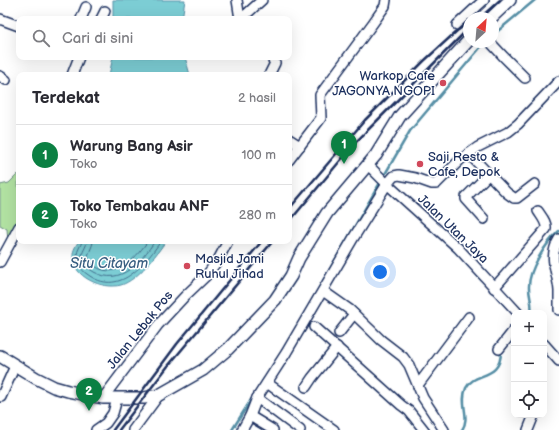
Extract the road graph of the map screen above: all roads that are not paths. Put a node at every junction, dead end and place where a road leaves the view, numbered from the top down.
1 (237, 0) edge
2 (262, 0) edge
3 (386, 0) edge
4 (484, 0) edge
5 (510, 0) edge
6 (86, 7) dead end
7 (497, 12) edge
8 (82, 16) edge
9 (240, 16) edge
10 (244, 16) edge
11 (0, 19) edge
12 (16, 25) edge
13 (457, 25) dead end
14 (463, 47) edge
15 (495, 48) edge
16 (78, 60) edge
17 (273, 60) edge
18 (73, 72) edge
19 (270, 72) edge
20 (525, 78) dead end
21 (559, 81) edge
22 (292, 141) edge
23 (300, 146) junction
24 (469, 154) junction
25 (292, 156) edge
26 (371, 168) junction
27 (489, 174) junction
28 (385, 182) junction
29 (535, 184) dead end
30 (538, 211) dead end
31 (484, 219) dead end
32 (16, 233) edge
33 (559, 240) edge
34 (226, 244) edge
35 (0, 262) edge
36 (494, 288) junction
37 (559, 290) edge
38 (323, 291) junction
39 (515, 310) edge
40 (559, 310) edge
41 (354, 314) junction
42 (469, 316) dead end
43 (314, 327) dead end
44 (339, 333) dead end
45 (511, 334) edge
46 (546, 346) edge
47 (337, 347) junction
48 (499, 349) dead end
49 (0, 356) edge
50 (559, 360) edge
51 (15, 366) junction
52 (267, 382) junction
53 (418, 385) junction
54 (306, 388) dead end
55 (159, 395) junction
56 (1, 397) dead end
57 (103, 398) junction
58 (117, 398) junction
59 (257, 398) junction
60 (250, 416) junction
61 (533, 418) edge
62 (331, 429) edge
63 (96, 430) edge
64 (133, 430) edge
65 (242, 430) edge
66 (273, 430) edge
67 (300, 430) edge
68 (424, 430) edge
69 (444, 430) edge
70 (528, 430) edge

1 - 9 street
2 - 10 street
3 - 23 street
4 - 13 street
5 - 7 main road
6 - 8 street
11 - 12 street
14 - 26 main road
15 - 20 street
16 - 18 street
17 - 19 street
21 - 24 street
22 - 23 street
23 - 25 street
24 - 27 street
24 - 28 street
26 - 28 street, Jalan Utan Jaya
26 - 55 main road
27 - 29 street
27 - 31 street
28 - 36 street, Jalan Utan Jaya
28 - 38 street
30 - 36 street
32 - 35 street
33 - 37 street
34 - 57 street, Jalan Lebak Pos
36 - 39 street, Jalan Utan Jaya
37 - 40 street
38 - 41 street
38 - 52 street
41 - 44 street
41 - 53 street
42 - 53 street
43 - 47 street
45 - 48 street
46 - 50 street
47 - 54 street
47 - 68 street
49 - 51 main road
51 - 56 street
51 - 57 main road
52 - 59 street
52 - 62 street
53 - 69 street
55 - 58 main road
55 - 64 street
57 - 58 main road
58 - 63 street
59 - 60 street
59 - 67 street
60 - 65 street
60 - 66 street
61 - 70 street

